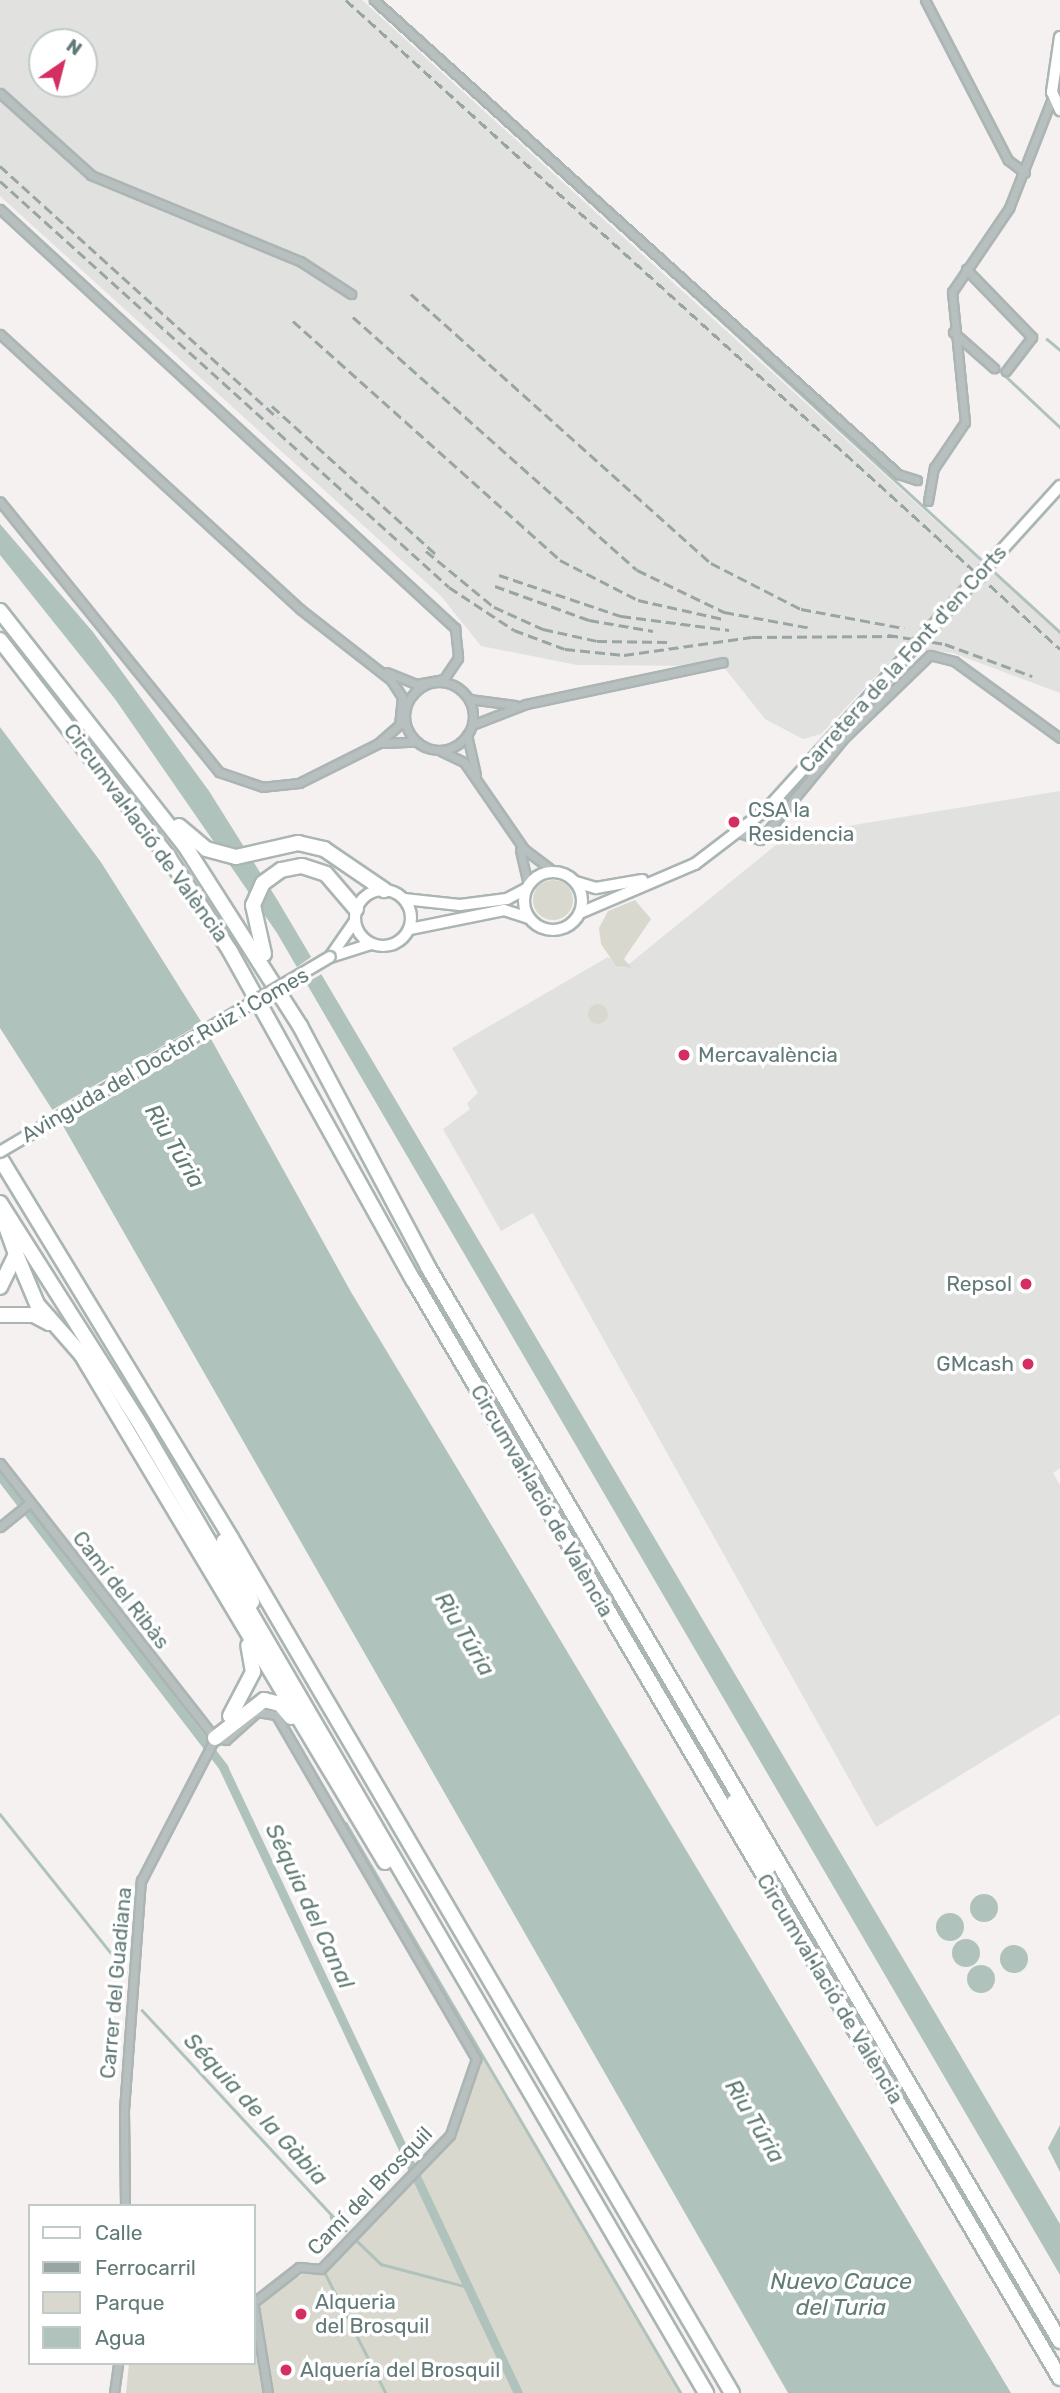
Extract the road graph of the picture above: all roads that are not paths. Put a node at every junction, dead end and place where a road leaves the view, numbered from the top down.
1 (374, 0) edge
2 (925, 0) edge
3 (1060, 37) edge
4 (0, 93) edge
5 (1053, 96) junction
6 (1060, 110) edge
7 (1025, 173) junction
8 (0, 209) edge
9 (966, 269) junction
10 (351, 294) dead end
11 (952, 332) junction
12 (0, 334) edge
13 (994, 368) dead end
14 (1006, 370) dead end
15 (917, 480) dead end
16 (1060, 486) edge
17 (928, 500) dead end
18 (0, 502) edge
19 (0, 611) edge
20 (0, 640) edge
21 (723, 662) dead end
22 (370, 664) junction
23 (434, 682) junction
24 (468, 698) junction
25 (526, 704) junction
26 (405, 712) junction
27 (472, 725) junction
28 (98, 732) junction
29 (467, 735) junction
30 (1060, 738) edge
31 (377, 744) junction
32 (427, 748) junction
33 (438, 750) junction
34 (477, 779) junction
35 (742, 834) junction
36 (516, 840) junction
37 (555, 872) junction
38 (672, 873) junction
39 (575, 881) junction
40 (527, 887) junction
41 (384, 890) junction
42 (404, 899) junction
43 (580, 913) junction
44 (356, 915) junction
45 (528, 918) junction
46 (410, 929) junction
47 (371, 944) junction
48 (330, 957) junction
49 (300, 1026) junction
50 (0, 1152) edge
51 (0, 1158) edge
52 (0, 1203) edge
53 (0, 1210) edge
54 (16, 1254) junction
55 (0, 1287) edge
56 (0, 1315) edge
57 (61, 1329) junction
58 (0, 1462) edge
59 (189, 1471) junction
60 (30, 1503) junction
61 (0, 1527) edge
62 (206, 1564) junction
63 (655, 1655) junction
64 (318, 1729) junction
65 (215, 1738) junction
66 (379, 1853) junction
67 (806, 1945) junction
68 (582, 2182) junction
69 (124, 2204) edge
70 (256, 2300) edge
71 (256, 2319) edge
72 (1060, 2341) edge
73 (118, 2365) edge
74 (1060, 2378) edge
75 (114, 2393) edge
76 (268, 2393) edge
77 (706, 2393) edge
78 (732, 2393) edge

1 - 15 street
2 - 7 street
3 - 5 street
4 - 10 street
5 - 6 street
5 - 7 street
7 - 9 street
8 - 23 street
9 - 11 street
9 - 14 street
11 - 13 street
11 - 17 street
12 - 22 street
16 - 35 street, Carretera de la Font d'en Corts, bridge
18 - 31 street
19 - 28 highway, Circumval·lació de València
20 - 67 highway, Circumval·lació de València
21 - 25 street
22 - 23 street
22 - 26 street
23 - 24 street
23 - 26 street
24 - 25 street
24 - 27 street
25 - 27 street
26 - 31 street
26 - 32 street
27 - 29 street
28 - 41 highway
28 - 49 highway, Circumval·lació de València
29 - 33 street
29 - 34 street
30 - 35 street
31 - 32 street
32 - 33 street
33 - 34 street
34 - 36 street
35 - 38 street, Carretera de la Font d'en Corts
36 - 37 street
36 - 40 street
37 - 39 street
37 - 40 street
38 - 39 street, Carretera de la Font d'en Corts
38 - 43 street, Carretera de la Font d'en Corts
39 - 43 street
40 - 42 street
40 - 45 street
41 - 42 street
41 - 44 street
42 - 46 street
43 - 45 street
44 - 47 street
44 - 48 street, Avinguda del Doctor Ruiz i Comes
44 - 49 highway
45 - 46 street
46 - 47 street
47 - 48 street, Avinguda del Doctor Ruiz i Comes
48 - 50 street, Avinguda del Doctor Ruiz i Comes, bridge
49 - 63 highway, Circumval·lació de València
51 - 59 highway
52 - 64 highway
53 - 54 highway
54 - 55 highway
54 - 57 highway
56 - 57 highway
57 - 62 highway
58 - 60 street, Camí del Ribàs
59 - 64 highway
59 - 78 highway
60 - 61 street
60 - 65 street, Camí del Ribàs
62 - 65 highway
62 - 66 highway
63 - 67 highway
63 - 72 highway, Circumval·lació de València
64 - 68 highway
65 - 66 highway
65 - 69 street, Carrer del Guadiana
65 - 70 street, Camí del Brosquil
66 - 68 highway
67 - 74 highway, Circumval·lació de València
68 - 77 highway
71 - 76 street
73 - 75 street

